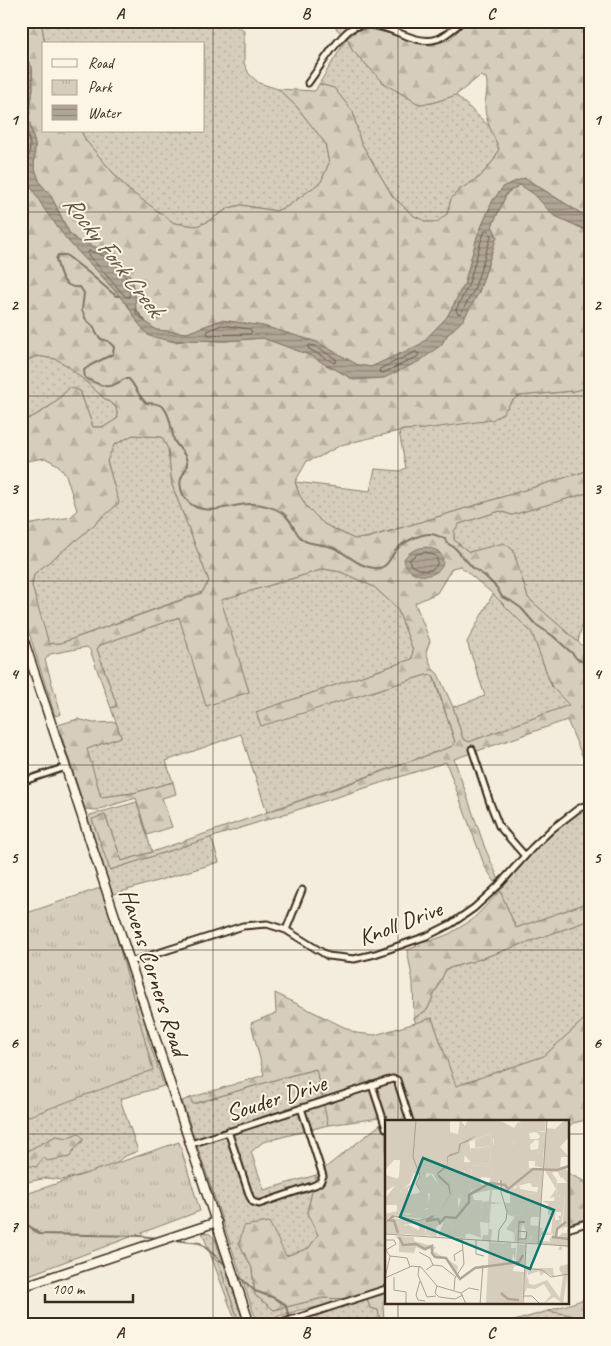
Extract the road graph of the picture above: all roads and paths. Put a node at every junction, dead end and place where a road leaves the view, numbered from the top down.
1 (462, 21) edge
2 (308, 83) dead end
3 (22, 634) edge
4 (472, 749) dead end
5 (66, 768) junction
6 (21, 782) edge
7 (590, 803) edge
8 (525, 856) junction
9 (302, 890) dead end
10 (286, 930) junction
11 (130, 962) junction
12 (372, 1085) junction
13 (301, 1108) junction
14 (410, 1120) edge
15 (385, 1125) edge
16 (228, 1131) junction
17 (191, 1144) junction
18 (217, 1222) junction
19 (590, 1222) edge
20 (568, 1229) edge
21 (21, 1288) edge
22 (385, 1289) edge
23 (250, 1325) edge
24 (275, 1325) edge

1 - 2 street
3 - 5 main road, Havens Corners Road
4 - 8 street
5 - 6 street
5 - 11 main road, Havens Corners Road
7 - 8 street, Knoll Drive
8 - 10 street, Knoll Drive
9 - 10 street
10 - 11 street, Knoll Drive
11 - 17 main road, Havens Corners Road
12 - 13 street, Souder Drive
12 - 14 street, Souder Drive
12 - 15 street
13 - 16 street, Souder Drive
13 - 16 street
16 - 17 street, Souder Drive
17 - 18 main road, Havens Corners Road
18 - 21 main road
18 - 23 main road, Havens Corners Road
19 - 20 street
22 - 24 street

